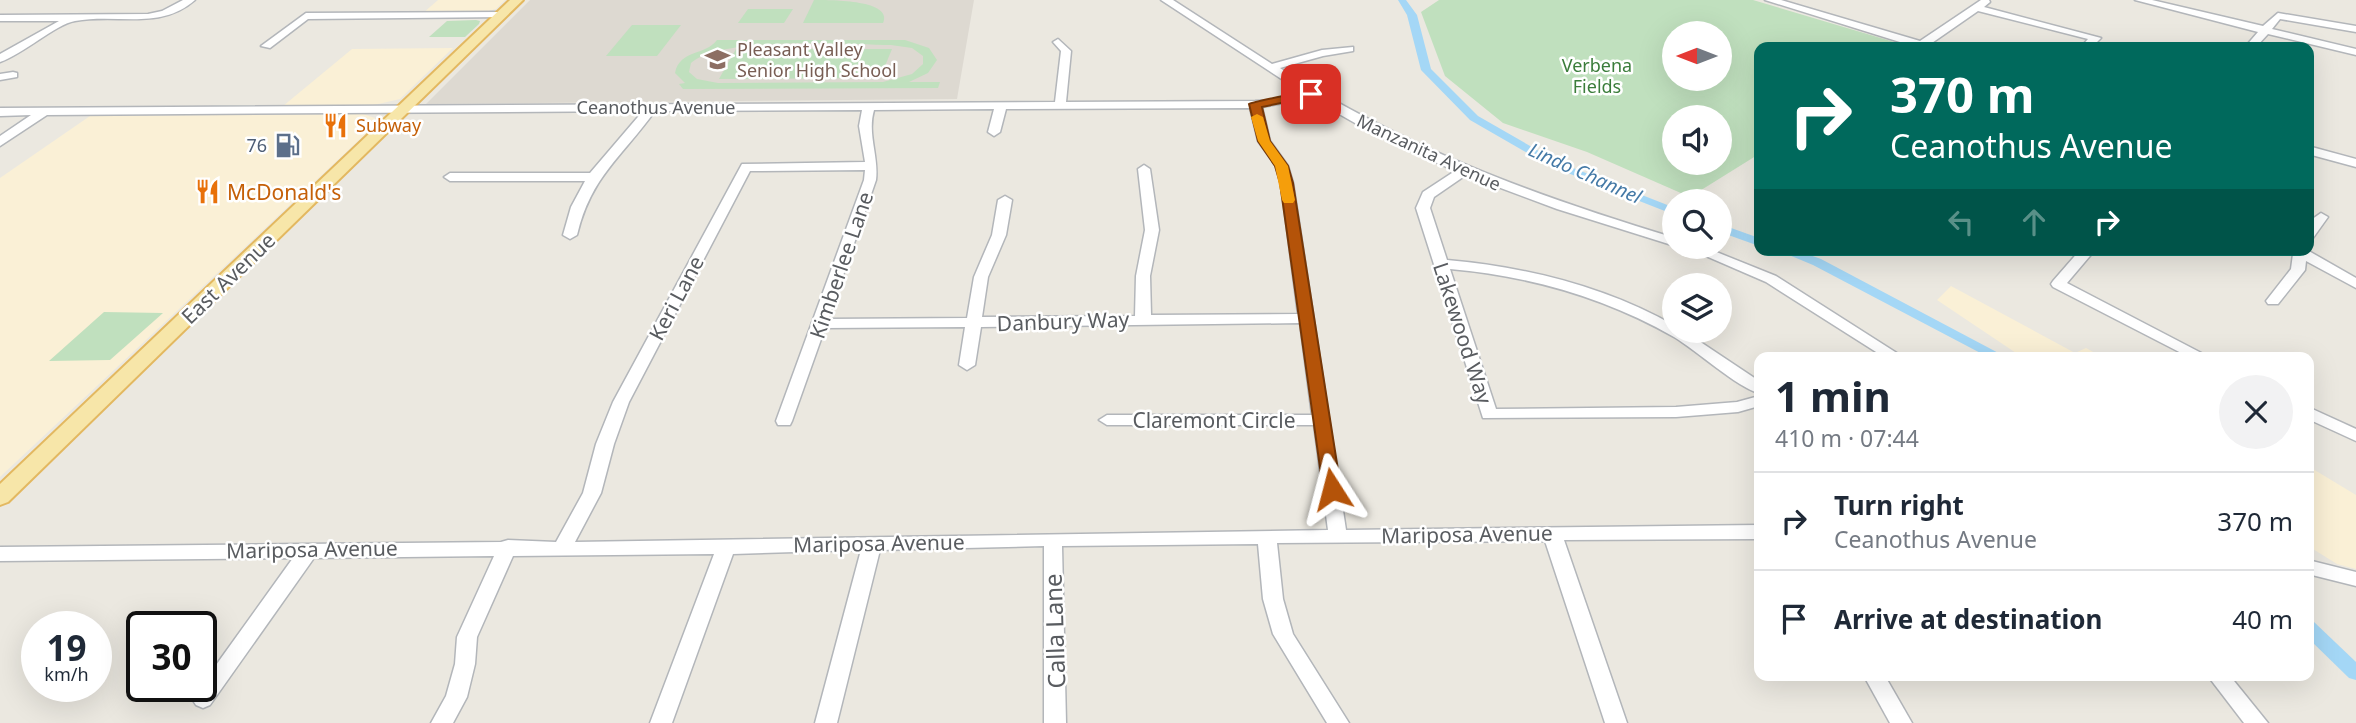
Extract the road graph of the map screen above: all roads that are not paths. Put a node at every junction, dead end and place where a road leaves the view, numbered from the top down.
1 (190, 0) edge
2 (517, 0) edge
3 (1166, 0) edge
4 (1770, 0) edge
5 (1987, 0) edge
6 (2140, 0) edge
7 (1977, 8) junction
8 (501, 15) junction
9 (0, 18) edge
10 (72, 18) junction
11 (2356, 29) edge
12 (2263, 30) junction
13 (1058, 42) dead end
14 (1910, 42) edge
15 (1929, 42) edge
16 (2092, 42) edge
17 (2254, 42) edge
18 (2314, 42) edge
19 (2314, 42) edge
20 (266, 46) dead end
21 (1349, 49) dead end
22 (2356, 52) edge
23 (0, 59) edge
24 (1272, 66) junction
25 (13, 75) dead end
26 (0, 76) edge
27 (1311, 94) junction
28 (1255, 104) junction
29 (1001, 105) junction
30 (869, 106) junction
31 (1060, 106) junction
32 (652, 107) junction
33 (404, 109) junction
34 (0, 112) edge
35 (44, 112) junction
36 (994, 132) dead end
37 (0, 142) edge
38 (2314, 152) edge
39 (2356, 163) edge
40 (873, 166) junction
41 (1144, 169) dead end
42 (1464, 171) junction
43 (450, 177) dead end
44 (595, 177) junction
45 (1005, 200) dead end
46 (2322, 217) dead end
47 (2314, 223) edge
48 (570, 235) dead end
49 (1662, 238) edge
50 (2083, 256) edge
51 (2298, 256) edge
52 (2307, 256) edge
53 (1722, 259) edge
54 (1441, 264) junction
55 (2356, 284) edge
56 (2273, 301) dead end
57 (1305, 318) junction
58 (1143, 319) junction
59 (821, 324) junction
60 (973, 324) junction
61 (1887, 352) edge
62 (2191, 352) edge
63 (967, 365) dead end
64 (1754, 385) edge
65 (1754, 402) edge
66 (2314, 415) edge
67 (1107, 420) dead end
68 (1321, 420) junction
69 (784, 421) dead end
70 (2356, 436) edge
71 (0, 497) edge
72 (1754, 532) edge
73 (1552, 533) junction
74 (1338, 536) junction
75 (1267, 537) junction
76 (1052, 539) junction
77 (872, 544) junction
78 (508, 547) junction
79 (563, 547) junction
80 (726, 547) junction
81 (309, 550) junction
82 (0, 554) edge
83 (2314, 568) edge
84 (2347, 576) edge
85 (217, 679) edge
86 (1877, 681) edge
87 (2222, 681) edge
88 (442, 723) edge
89 (661, 723) edge
90 (826, 723) edge
91 (1055, 723) edge
92 (1338, 723) edge
93 (1616, 723) edge
94 (1901, 723) edge
95 (2257, 723) edge

1 - 10 street
2 - 8 main road, East Avenue
3 - 24 street, Manzanita Avenue
4 - 14 street
5 - 7 street
6 - 12 street
7 - 15 street
7 - 16 street
8 - 20 street
8 - 33 main road, East Avenue
9 - 10 street
10 - 23 street
11 - 12 street
12 - 17 street
12 - 19 street
13 - 31 street
18 - 22 street
21 - 24 street
24 - 27 street, Manzanita Avenue
25 - 26 street
27 - 28 street, Ceanothus Avenue
27 - 42 street, Manzanita Avenue
28 - 31 street, Ceanothus Avenue
28 - 57 street
29 - 30 street, Ceanothus Avenue
29 - 31 street, Ceanothus Avenue
29 - 36 street
30 - 32 street, Ceanothus Avenue
30 - 40 street, Kimberlee Lane
32 - 33 street, Ceanothus Avenue
32 - 44 street
33 - 35 street, Ceanothus Avenue
33 - 71 main road, East Avenue
34 - 35 street, Ceanothus Avenue
35 - 37 street
38 - 39 street
40 - 59 street, Kimberlee Lane
40 - 79 street, Keri Lane
41 - 58 street
42 - 49 street, Manzanita Avenue
42 - 54 street, Lakewood Way
43 - 44 street
44 - 48 street
45 - 60 street
46 - 47 street
50 - 62 street
51 - 56 street
52 - 55 street
53 - 61 street
54 - 64 street
54 - 65 street, Lakewood Way
57 - 58 street, Danbury Way
57 - 68 street
58 - 60 street, Danbury Way
59 - 60 street, Danbury Way
59 - 69 street, Kimberlee Lane
60 - 63 street
66 - 70 street
67 - 68 street, Claremont Circle
68 - 74 street
72 - 73 street, Mariposa Avenue
73 - 74 street, Mariposa Avenue
73 - 93 street
74 - 75 street, Mariposa Avenue
75 - 76 street, Mariposa Avenue
75 - 92 street
76 - 77 street, Mariposa Avenue
76 - 91 street, Calla Lane
77 - 80 street, Mariposa Avenue
77 - 90 street
78 - 79 street, Mariposa Avenue
78 - 81 street, Mariposa Avenue
78 - 88 street
79 - 80 street, Mariposa Avenue
80 - 89 street
81 - 82 street, Mariposa Avenue
81 - 85 street
83 - 84 street
86 - 94 street
87 - 95 street

